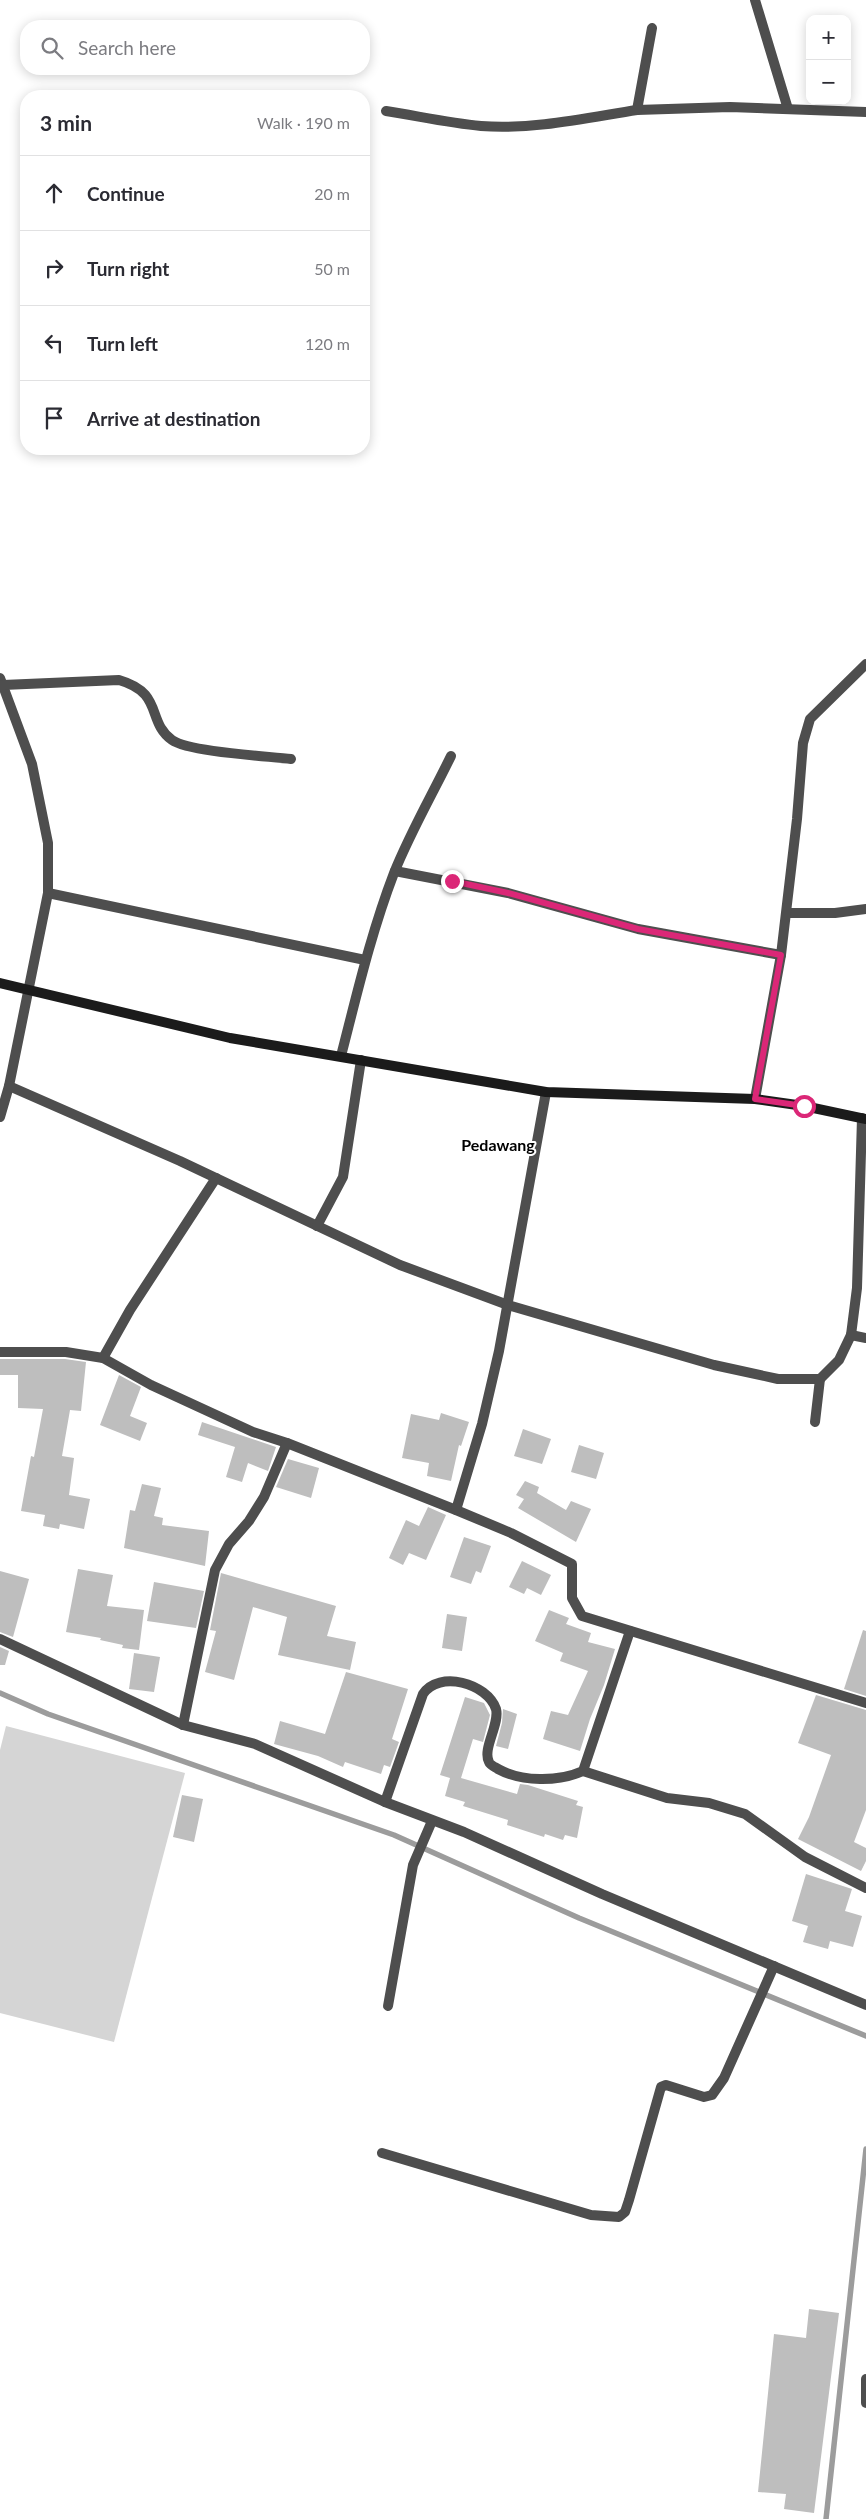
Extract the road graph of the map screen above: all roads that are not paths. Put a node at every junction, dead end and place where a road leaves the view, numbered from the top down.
1 (755, 0) edge
2 (652, 28) dead end
3 (788, 109) junction
4 (637, 110) junction
5 (386, 111) dead end
6 (866, 112) edge
7 (866, 664) edge
8 (2, 682) edge
9 (451, 756) dead end
10 (291, 759) dead end
11 (395, 871) junction
12 (48, 893) junction
13 (866, 909) edge
14 (786, 912) junction
15 (781, 955) junction
16 (365, 960) junction
17 (0, 983) edge
18 (29, 989) junction
19 (341, 1056) junction
20 (361, 1060) junction
21 (9, 1086) junction
22 (546, 1092) junction
23 (755, 1099) junction
24 (0, 1117) edge
25 (864, 1119) edge
26 (216, 1178) junction
27 (317, 1226) junction
28 (508, 1305) junction
29 (851, 1335) junction
30 (866, 1338) edge
31 (0, 1352) edge
32 (103, 1358) junction
33 (820, 1379) junction
34 (815, 1422) dead end
35 (287, 1443) junction
36 (456, 1510) junction
37 (630, 1631) junction
38 (0, 1640) edge
39 (866, 1703) edge
40 (184, 1725) junction
41 (583, 1771) junction
42 (385, 1802) junction
43 (432, 1821) junction
44 (866, 1888) edge
45 (774, 1966) junction
46 (866, 2005) edge
47 (388, 2006) dead end
48 (382, 2154) dead end
49 (866, 2379) edge
50 (866, 2403) edge

1 - 3 street
2 - 4 street
3 - 4 street
3 - 6 street
4 - 5 street
7 - 14 street
8 - 10 street
8 - 12 street
9 - 11 street
11 - 15 street
11 - 16 street
12 - 16 street
12 - 18 street
13 - 14 street
14 - 15 street
15 - 23 street
16 - 19 street
17 - 18 street
18 - 19 street
18 - 21 street
19 - 20 street
20 - 22 street
20 - 27 street
21 - 24 street
21 - 26 street
22 - 23 street
22 - 28 street
23 - 25 street
25 - 29 street
26 - 27 street
26 - 32 street
27 - 28 street
28 - 33 street
28 - 36 street
29 - 30 street
29 - 33 street
31 - 32 street
32 - 35 street
33 - 34 street
35 - 36 street
35 - 40 street
36 - 37 street
37 - 39 street
37 - 41 street
38 - 40 street
40 - 42 street
41 - 42 street
41 - 44 street
42 - 43 street
43 - 45 street
43 - 47 street
45 - 46 street
45 - 48 street
49 - 50 street

